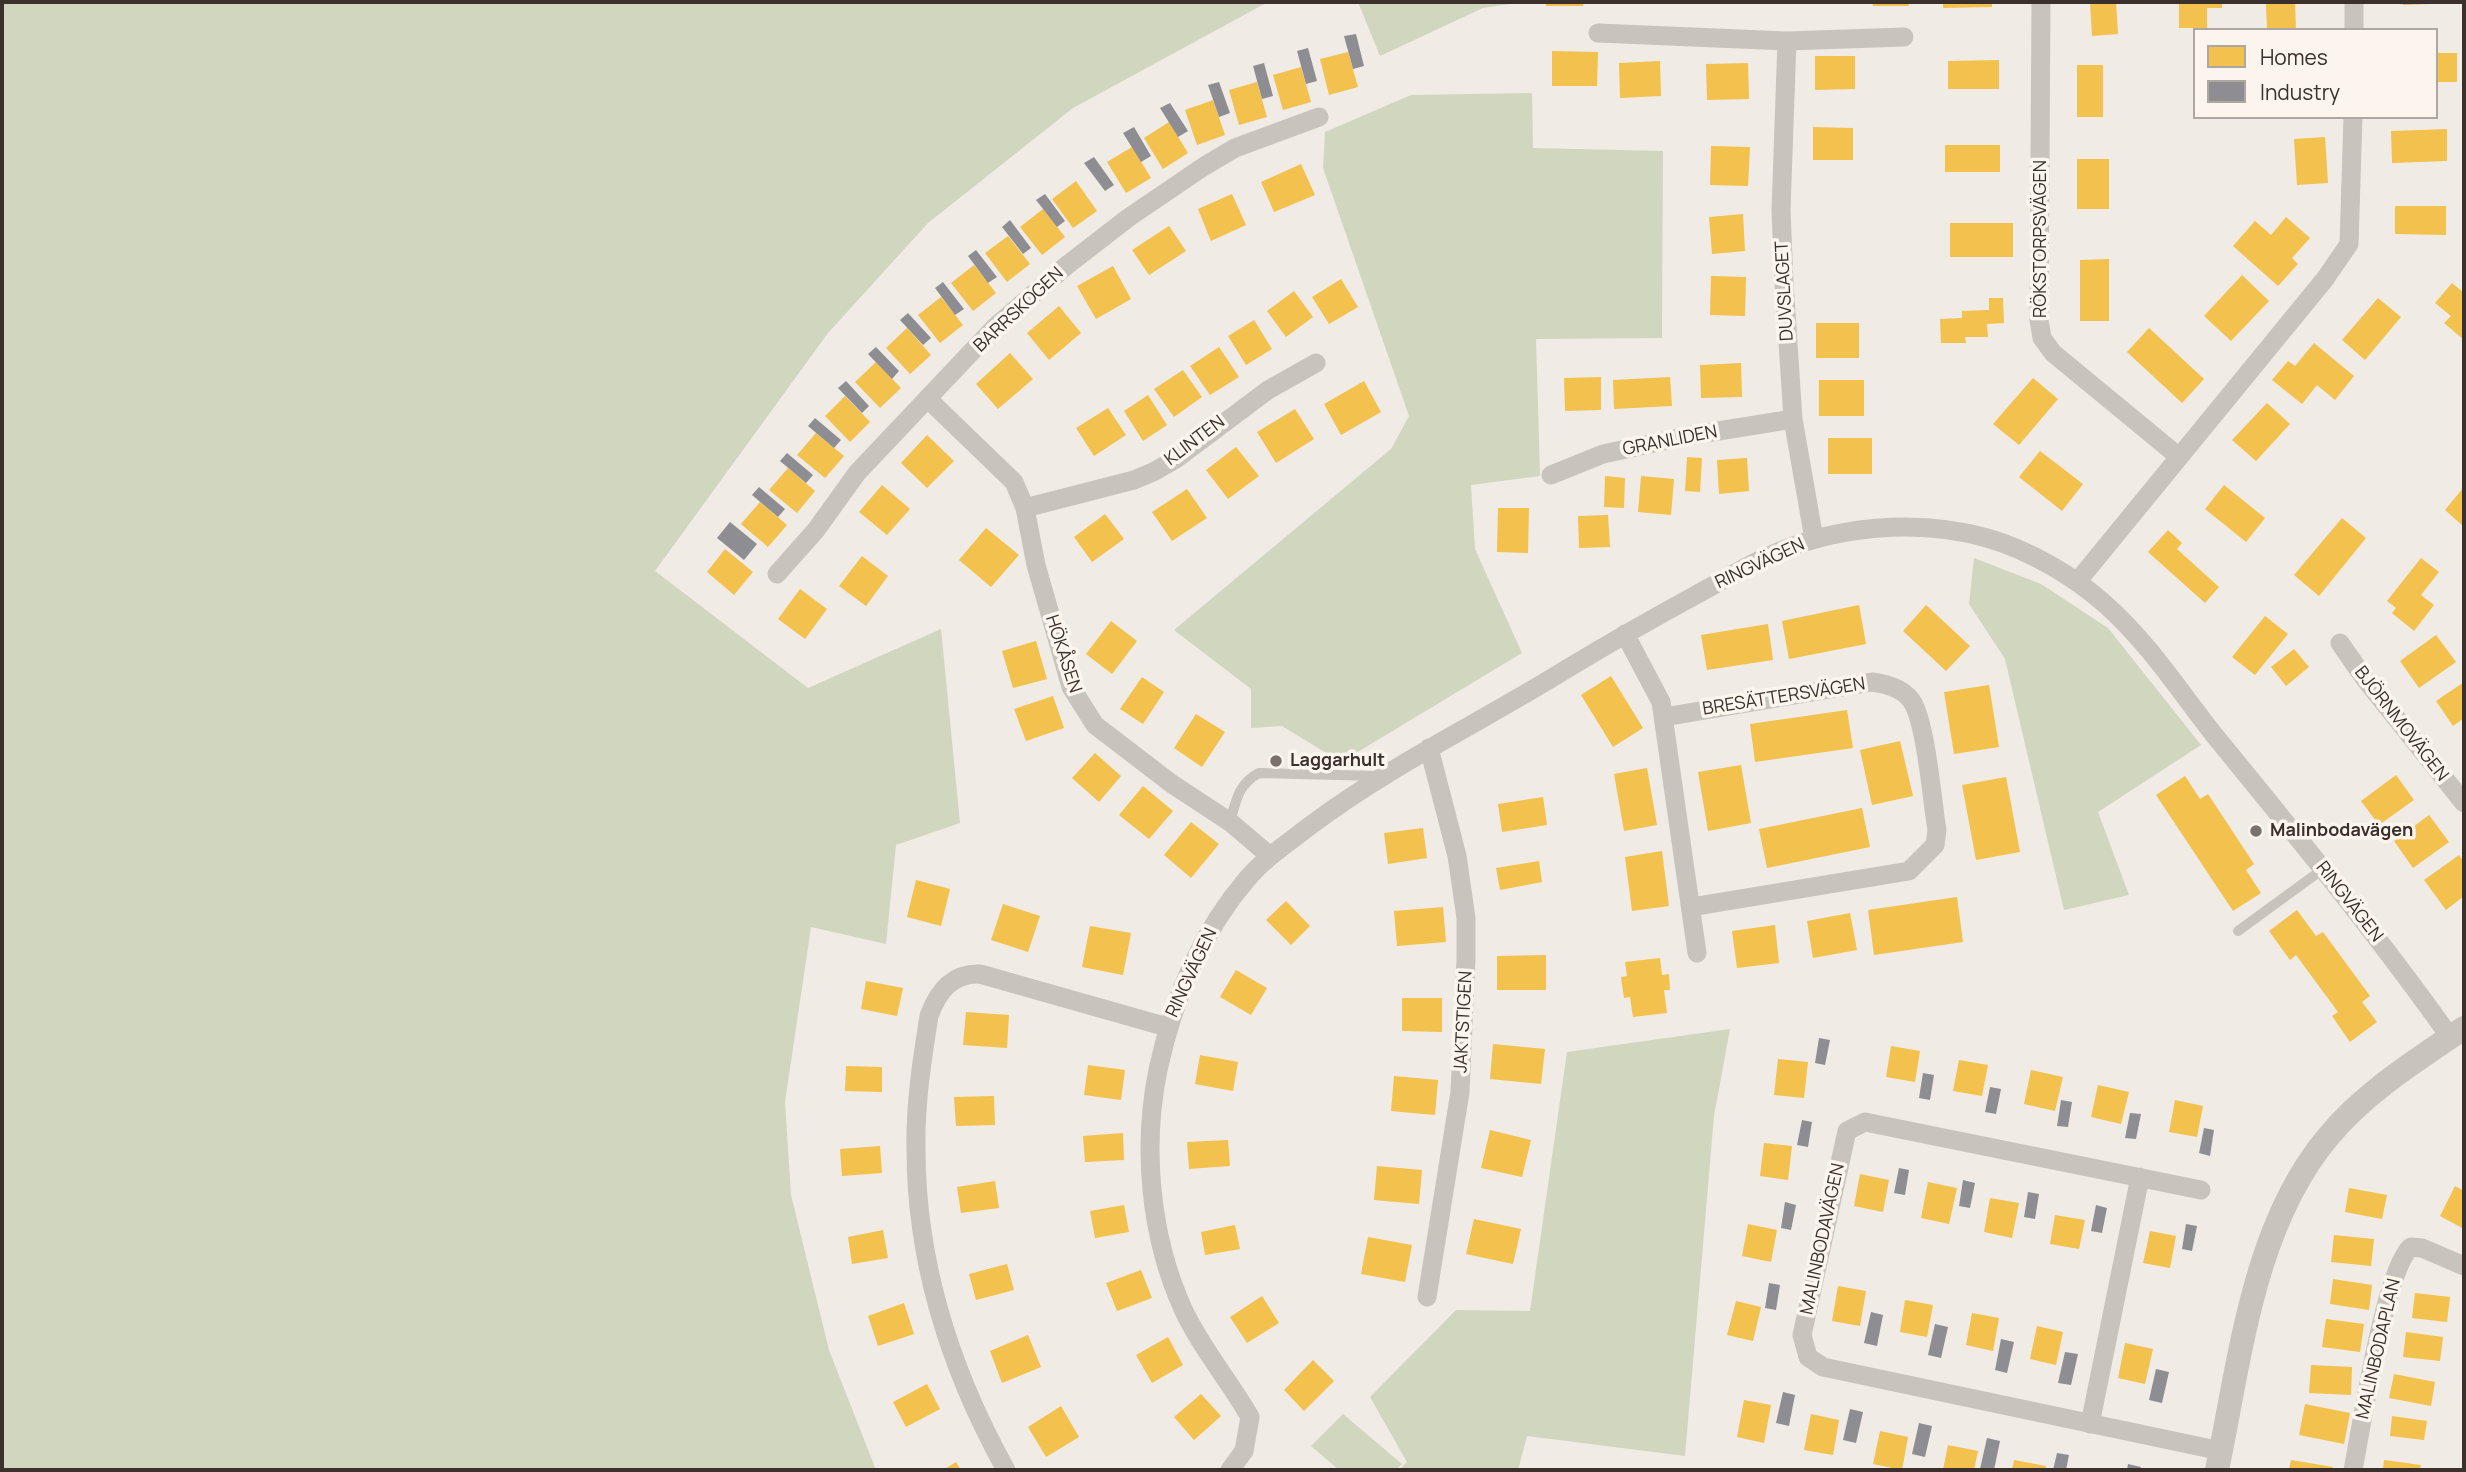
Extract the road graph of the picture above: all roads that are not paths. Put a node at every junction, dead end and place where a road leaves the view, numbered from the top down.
1 (2041, 2) edge
2 (2354, 2) edge
3 (2354, 28) edge
4 (1598, 33) dead end
5 (1904, 37) dead end
6 (1787, 41) junction
7 (1319, 117) dead end
8 (2353, 119) edge
9 (1316, 363) dead end
10 (929, 400) junction
11 (1793, 419) junction
12 (2178, 456) junction
13 (1551, 475) dead end
14 (1025, 508) junction
15 (1814, 539) junction
16 (777, 574) dead end
17 (2077, 582) junction
18 (1625, 634) junction
19 (2340, 643) dead end
20 (1664, 717) junction
21 (1429, 748) junction
22 (1382, 776) junction
23 (2464, 803) edge
24 (1230, 822) junction
25 (1270, 856) junction
26 (2323, 868) junction
27 (1691, 907) junction
28 (2238, 931) dead end
29 (1697, 953) dead end
30 (1167, 1027) junction
31 (2457, 1032) edge
32 (2140, 1177) junction
33 (2201, 1190) dead end
34 (2464, 1266) edge
35 (1427, 1297) dead end
36 (2090, 1424) junction
37 (2219, 1461) edge
38 (1006, 1470) edge
39 (1230, 1470) edge
40 (2353, 1470) edge

1 - 12 street, RÖKSTORPSVÄGEN
2 - 3 street
4 - 6 street
5 - 6 street
6 - 11 street, DUVSLAGET
7 - 10 street, BARRSKOGEN
8 - 12 street
9 - 14 street, KLINTEN
10 - 14 street, HÖKÅSEN
10 - 16 street, BARRSKOGEN
11 - 13 street, GRANLIDEN
11 - 15 street, DUVSLAGET
12 - 17 street
14 - 24 street, HÖKÅSEN
15 - 17 street, RINGVÄGEN
15 - 18 street, RINGVÄGEN
17 - 26 street, RINGVÄGEN
18 - 20 street
18 - 21 street, RINGVÄGEN
19 - 23 street, BJÖRNMOVÄGEN
20 - 27 street
20 - 27 street, BRESÄTTERSVÄGEN
21 - 22 street, RINGVÄGEN
21 - 35 street, JAKTSTIGEN
22 - 24 lane
22 - 25 street, RINGVÄGEN
24 - 25 street, HÖKÅSEN
25 - 30 street, RINGVÄGEN
26 - 28 lane
26 - 31 street, RINGVÄGEN
27 - 29 street
30 - 38 street, RINGVÄGEN
30 - 39 street, RINGVÄGEN
31 - 37 street, MALINBODAVÄGEN
32 - 33 street, MALINBODAVÄGEN
32 - 36 street
32 - 36 street, MALINBODAVÄGEN
34 - 40 street, MALINBODAPLAN
36 - 37 street, MALINBODAVÄGEN

